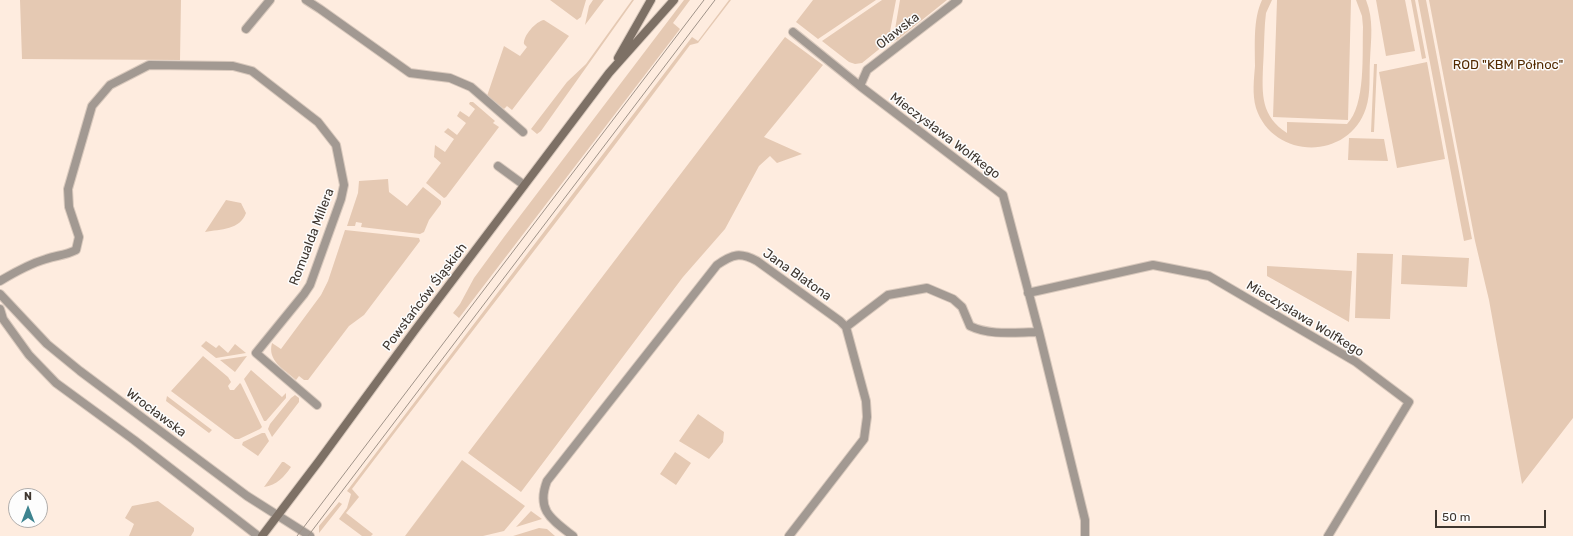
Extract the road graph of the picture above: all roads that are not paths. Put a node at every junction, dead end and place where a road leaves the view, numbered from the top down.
1 (270, 0) edge
2 (306, 0) edge
3 (651, 0) edge
4 (674, 0) edge
5 (958, 0) edge
6 (246, 29) dead end
7 (793, 32) dead end
8 (609, 73) junction
9 (860, 86) junction
10 (523, 132) dead end
11 (498, 166) dead end
12 (524, 185) junction
13 (0, 281) edge
14 (1028, 293) junction
15 (0, 294) edge
16 (0, 309) edge
17 (846, 327) junction
18 (1039, 332) junction
19 (317, 405) dead end
20 (277, 515) junction
21 (258, 536) edge
22 (262, 536) edge
23 (310, 536) edge
24 (573, 536) edge
25 (789, 536) edge
26 (1085, 536) edge
27 (1328, 536) edge

1 - 6 street
2 - 10 street
3 - 8 main road, Powstańców Śląskich
4 - 8 main road, Powstańców Śląskich
5 - 9 street, Oławska
7 - 9 street, Mieczysława Wolfkego
8 - 12 main road, Powstańców Śląskich
9 - 14 street, Mieczysława Wolfkego
11 - 12 street
12 - 20 main road, Powstańców Śląskich
13 - 19 street, Romualda Millera
14 - 18 street, Mieczysława Wolfkego
14 - 27 street, Mieczysława Wolfkego
15 - 20 street, Wrocławska
16 - 21 street
17 - 18 street
17 - 24 street, Jana Blatona
17 - 25 street
18 - 26 street, Mieczysława Wolfkego
20 - 22 main road, Powstańców Śląskich
20 - 23 street, Wrocławska

